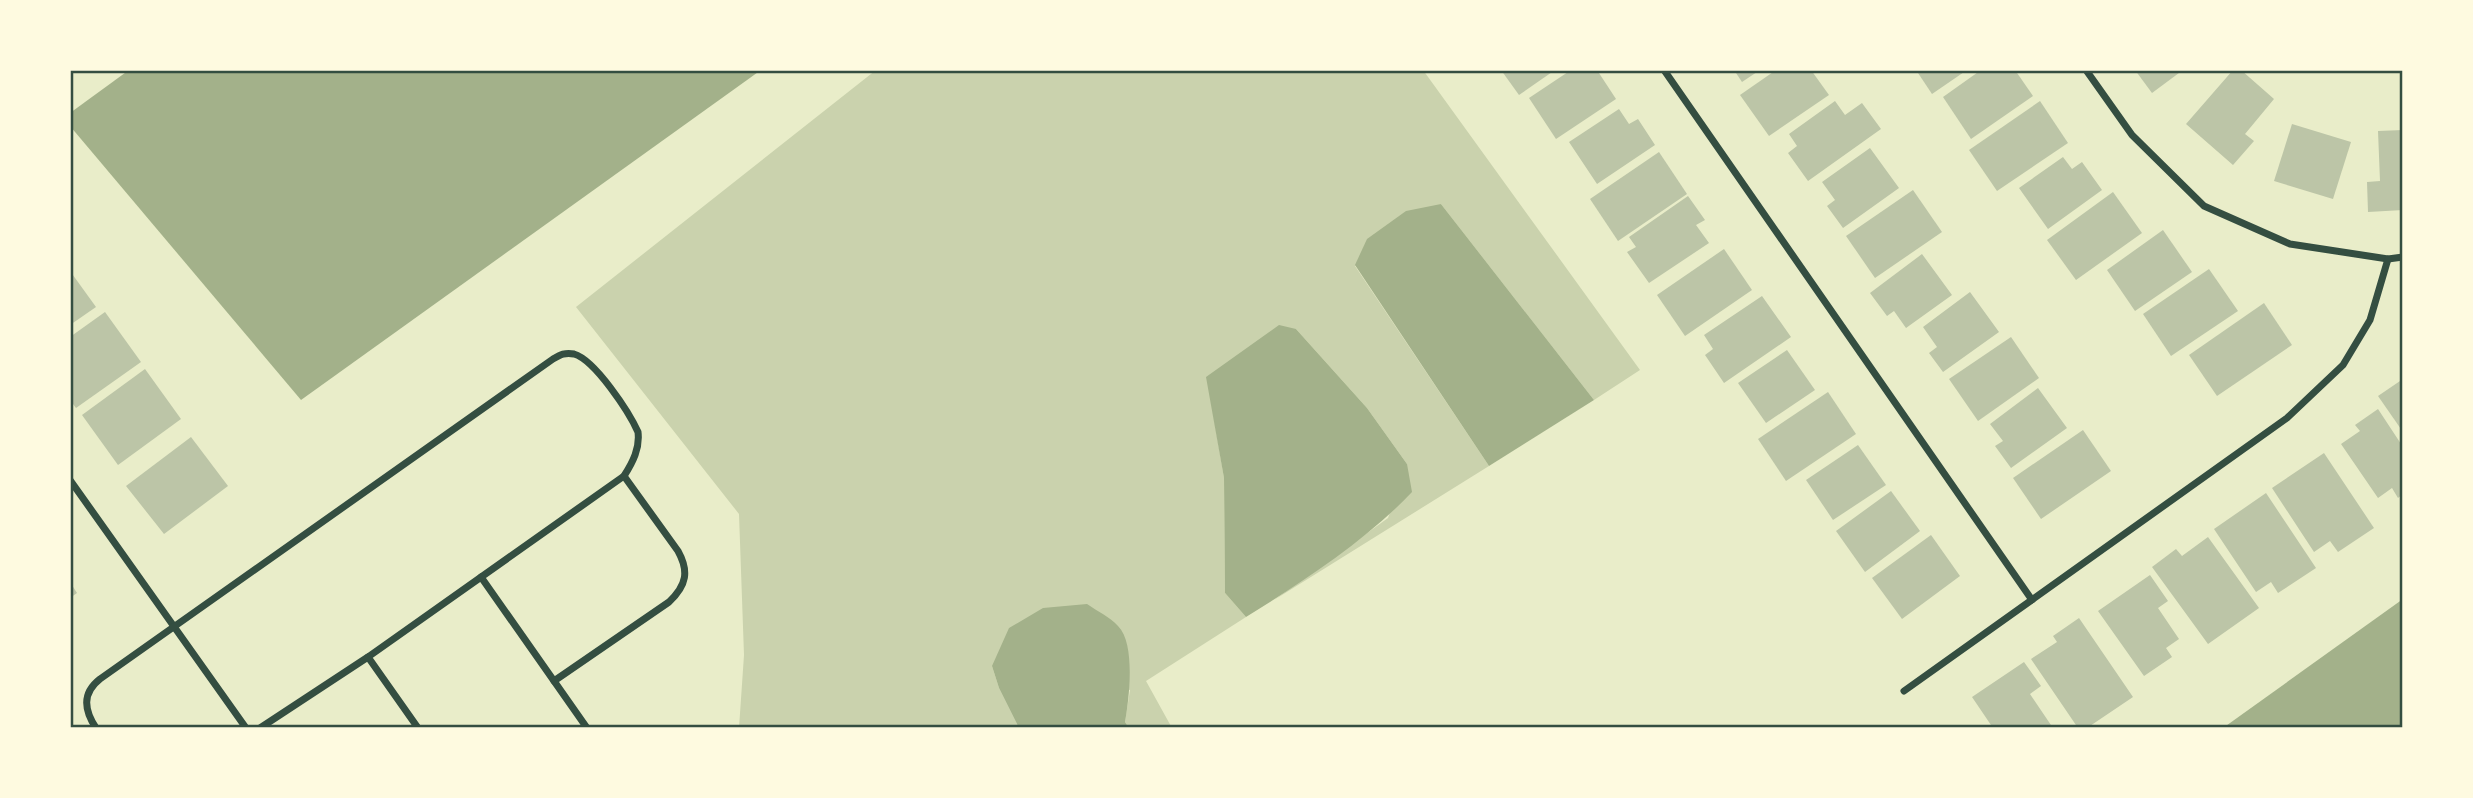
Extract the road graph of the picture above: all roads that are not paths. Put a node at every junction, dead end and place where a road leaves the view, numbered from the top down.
1 (1664, 70) edge
2 (2086, 70) edge
3 (2403, 257) edge
4 (2388, 259) junction
5 (624, 476) junction
6 (70, 480) edge
7 (481, 577) junction
8 (2032, 600) junction
9 (173, 625) junction
10 (368, 657) junction
11 (554, 681) junction
12 (1904, 691) dead end
13 (96, 728) edge
14 (246, 728) edge
15 (260, 728) edge
16 (418, 728) edge
17 (587, 728) edge

1 - 8 street
2 - 4 street
3 - 4 street
4 - 8 street
5 - 7 street
5 - 9 street
5 - 11 street
6 - 9 street
7 - 10 street
7 - 11 street
8 - 12 street
9 - 13 street
9 - 14 street
10 - 15 street
10 - 16 street
11 - 17 street

